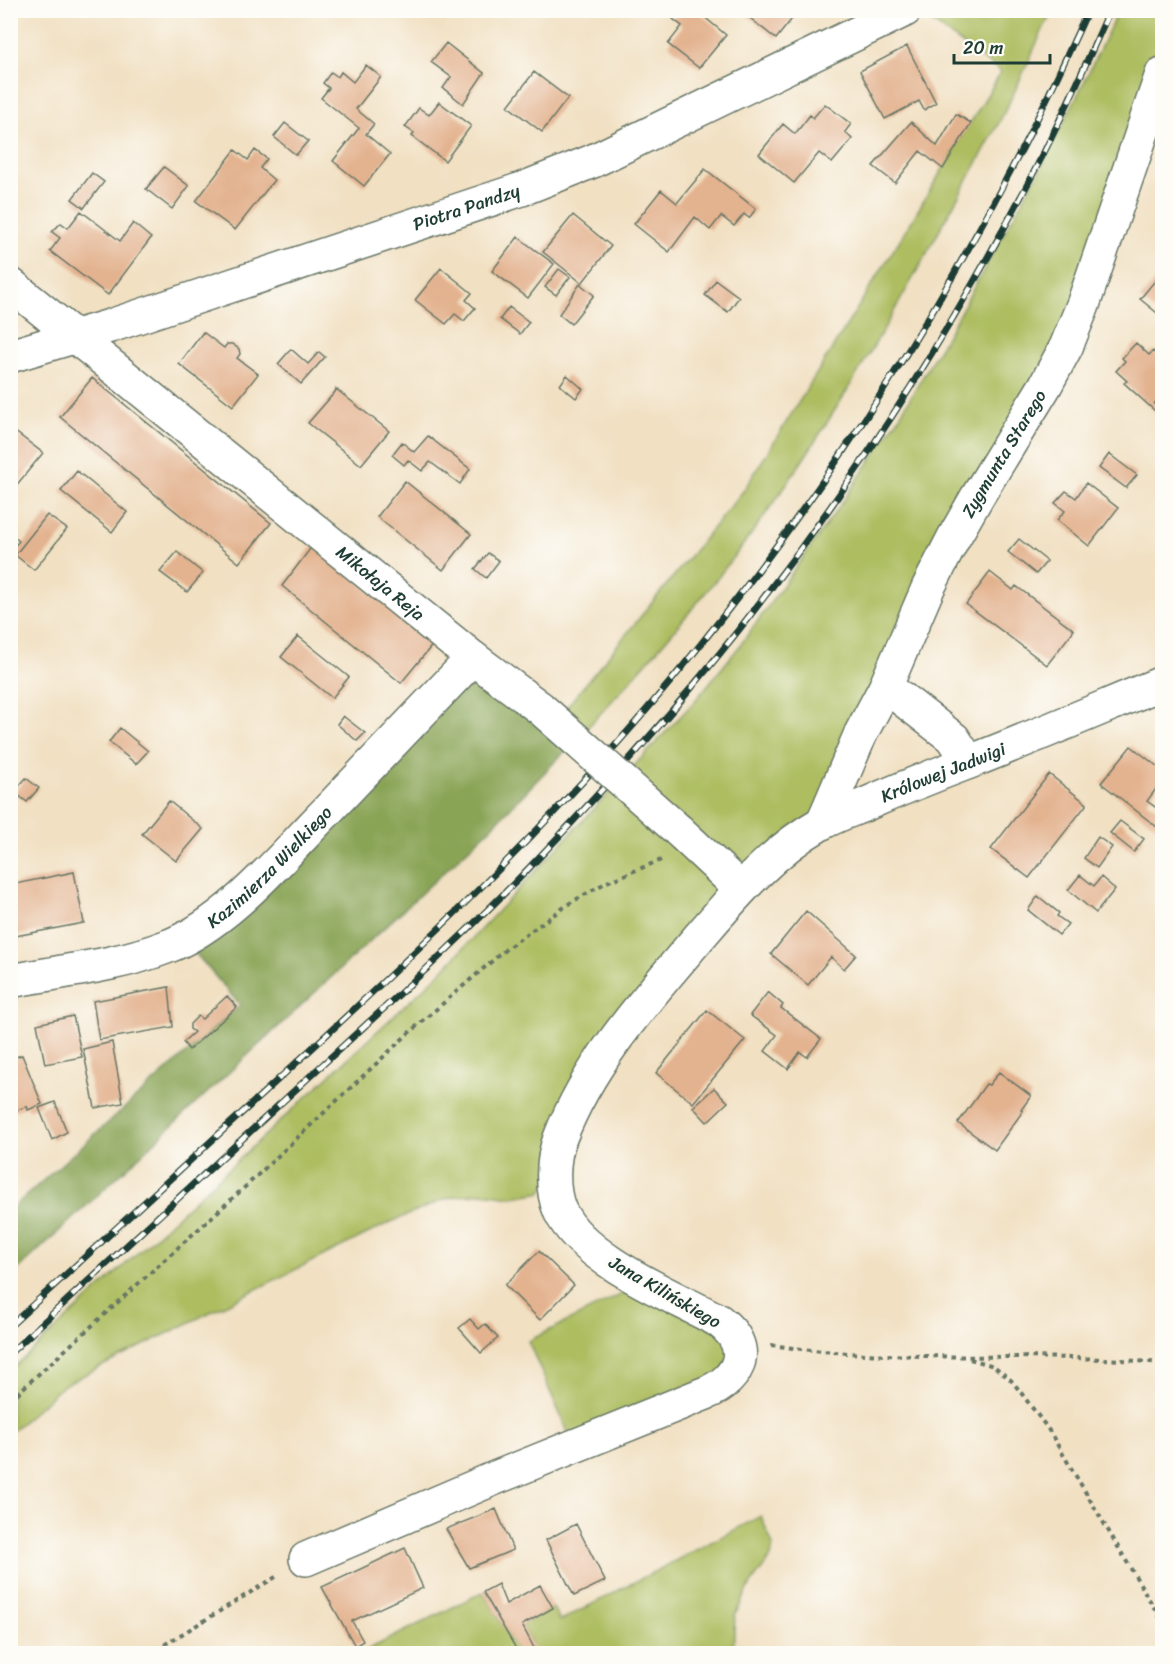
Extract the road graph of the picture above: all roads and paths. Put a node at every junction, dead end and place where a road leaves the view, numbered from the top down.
1 (904, 10) edge
2 (1162, 74) edge
3 (10, 284) edge
4 (76, 337) junction
5 (10, 356) edge
6 (473, 658) junction
7 (1162, 683) edge
8 (885, 688) junction
9 (969, 762) junction
10 (822, 822) junction
11 (684, 835) junction
12 (741, 889) junction
13 (10, 981) edge
14 (738, 1341) junction
15 (966, 1357) junction
16 (1162, 1363) edge
17 (10, 1400) edge
18 (306, 1559) joint
19 (1162, 1621) edge
20 (149, 1653) edge

1 - 4 street, Piotra Pandzy
2 - 8 street, Zygmunta Starego
3 - 4 street, Mikołaja Reja
4 - 5 street, Piotra Pandzy
4 - 6 street, Mikołaja Reja
6 - 11 street, Mikołaja Reja, bridge
6 - 13 street, Kazimierza Wielkiego
7 - 9 street, Królowej Jadwigi
8 - 9 street
8 - 10 street, Zygmunta Starego
9 - 10 street, Królowej Jadwigi
10 - 12 street, Królowej Jadwigi
11 - 12 street, Mikołaja Reja
11 - 17 path
12 - 14 street, Jana Kilińskiego
14 - 15 path
14 - 18 street, Jana Kilińskiego
15 - 16 path
15 - 19 path
18 - 20 path

